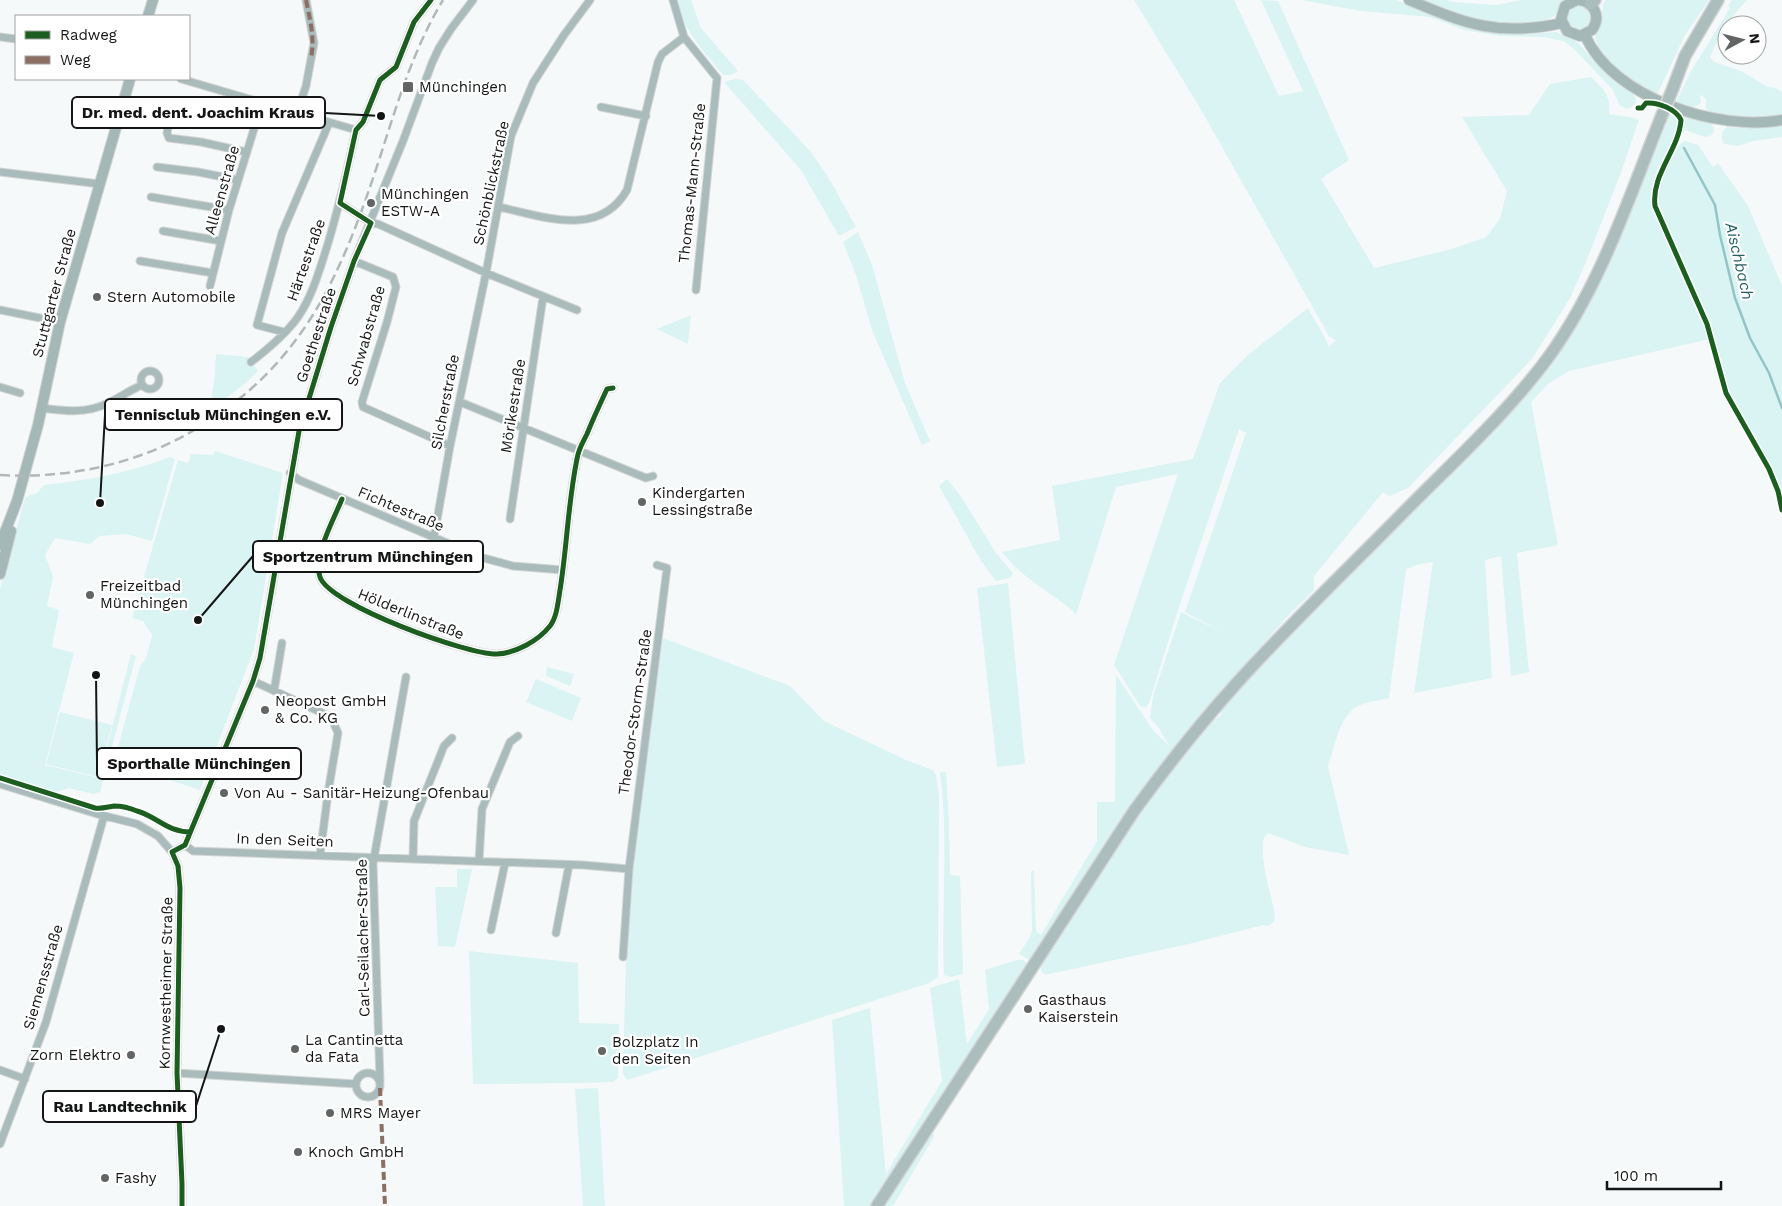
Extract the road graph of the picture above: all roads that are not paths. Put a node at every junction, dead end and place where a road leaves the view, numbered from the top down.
1 (152, 0) edge
2 (306, 0) edge
3 (431, 0) edge
4 (473, 0) edge
5 (590, 0) edge
6 (673, 0) edge
7 (1409, 0) edge
8 (1578, 0) edge
9 (1718, 0) edge
10 (1725, 0) edge
11 (1593, 2) edge
12 (148, 15) edge
13 (1562, 24) junction
14 (1585, 35) junction
15 (0, 37) edge
16 (684, 37) junction
17 (15, 39) edge
18 (1682, 67) junction
19 (130, 80) edge
20 (184, 80) edge
21 (262, 103) junction
22 (173, 106) dead end
23 (601, 107) dead end
24 (297, 113) junction
25 (646, 116) junction
26 (1782, 120) edge
27 (329, 123) junction
28 (356, 130) junction
29 (246, 152) junction
30 (156, 167) dead end
31 (0, 172) edge
32 (238, 180) junction
33 (100, 184) junction
34 (151, 197) dead end
35 (340, 202) junction
36 (499, 208) junction
37 (229, 210) junction
38 (371, 223) junction
39 (164, 231) dead end
40 (221, 241) junction
41 (140, 261) dead end
42 (354, 261) junction
43 (213, 273) junction
44 (486, 273) junction
45 (210, 286) dead end
46 (696, 290) dead end
47 (543, 297) junction
48 (0, 310) edge
49 (577, 310) dead end
50 (60, 322) junction
51 (284, 332) junction
52 (251, 362) dead end
53 (142, 385) dead end
54 (0, 387) edge
55 (613, 388) dead end
56 (20, 393) dead end
57 (460, 402) junction
58 (42, 408) junction
59 (523, 428) junction
60 (450, 446) junction
61 (579, 451) junction
62 (290, 473) junction
63 (654, 476) dead end
64 (342, 498) junction
65 (13, 515) junction
66 (510, 519) dead end
67 (434, 537) junction
68 (0, 545) edge
69 (657, 565) dead end
70 (564, 570) junction
71 (0, 574) edge
72 (282, 643) dead end
73 (406, 676) dead end
74 (252, 681) junction
75 (274, 691) junction
76 (518, 736) dead end
77 (452, 738) dead end
78 (0, 784) edge
79 (104, 816) junction
80 (185, 845) junction
81 (172, 852) junction
82 (320, 855) junction
83 (374, 857) junction
84 (413, 859) junction
85 (479, 861) junction
86 (505, 863) junction
87 (569, 865) junction
88 (628, 869) junction
89 (492, 930) dead end
90 (556, 933) dead end
91 (623, 957) dead end
92 (0, 1070) edge
93 (177, 1073) junction
94 (25, 1079) junction
95 (380, 1081) junction
96 (356, 1084) junction
97 (0, 1144) edge
98 (182, 1206) edge
99 (877, 1206) edge

1 - 12 street
2 - 24 street
3 - 28 street, Härtestraße
4 - 38 street, Goethestraße
5 - 36 street, Schönblickstraße
6 - 16 street
7 - 13 street
8 - 11 street
8 - 13 street
9 - 18 main road
10 - 18 main road
11 - 14 street
13 - 14 street
14 - 26 street
15 - 17 street
16 - 25 street
16 - 46 street, Thomas-Mann-Straße
18 - 99 main road, bridge
19 - 33 street, Stuttgarter Straße
20 - 21 street
21 - 24 street
21 - 29 street, Alleenstraße
22 - 29 street
23 - 25 street
24 - 27 street
25 - 36 street
27 - 28 street
27 - 51 street
28 - 35 street, Härtestraße
29 - 32 street, Alleenstraße
30 - 32 street
31 - 33 street
32 - 37 street, Alleenstraße
33 - 50 street, Stuttgarter Straße
34 - 37 street
35 - 38 street
35 - 51 street, Härtestraße
36 - 44 street, Schönblickstraße
37 - 40 street, Alleenstraße
38 - 42 street, Goethestraße
38 - 44 street
39 - 40 street
40 - 43 street, Alleenstraße
41 - 43 street
42 - 60 street, Schwabstraße
42 - 62 street, Goethestraße
43 - 45 street, Alleenstraße
44 - 47 street
44 - 57 street, Silcherstraße
47 - 49 street
47 - 59 street, Mörikestraße
48 - 50 street
50 - 58 street, Stuttgarter Straße
51 - 52 street, Härtestraße
53 - 58 street
54 - 56 street
55 - 61 street, Hölderlinstraße
57 - 59 street
57 - 60 street, Silcherstraße
58 - 65 street, Stuttgarter Straße
59 - 61 street
59 - 66 street, Mörikestraße
60 - 67 street, Silcherstraße
61 - 63 street
61 - 70 street, Hölderlinstraße
62 - 64 street, Fichtestraße
62 - 74 street, Goethestraße
64 - 67 street, Fichtestraße
64 - 70 street, Hölderlinstraße
65 - 68 street, Stuttgarter Straße
65 - 71 street, Stuttgarter Straße
67 - 70 street, Fichtestraße
69 - 88 street, Theodor-Storm-Straße
72 - 75 street
73 - 83 street, Carl-Seilacher-Straße
74 - 75 street
74 - 80 street, Goethestraße
75 - 82 street
76 - 85 street
77 - 84 street
78 - 79 street, Kornwestheimer Straße
79 - 81 street, Kornwestheimer Straße
79 - 94 street, Siemensstraße
80 - 81 street
80 - 82 street, In den Seiten
81 - 93 street, Kornwestheimer Straße
82 - 83 street, In den Seiten
83 - 84 street, In den Seiten
83 - 95 street, Carl-Seilacher-Straße
84 - 85 street, In den Seiten
85 - 86 street, In den Seiten
86 - 87 street, In den Seiten
86 - 89 street
87 - 88 street, In den Seiten
87 - 90 street
88 - 91 street
92 - 94 street
93 - 96 street, Kornwestheimer Straße
93 - 98 street, Kornwestheimer Straße
94 - 97 street, Siemensstraße
95 - 96 street
95 - 96 street

